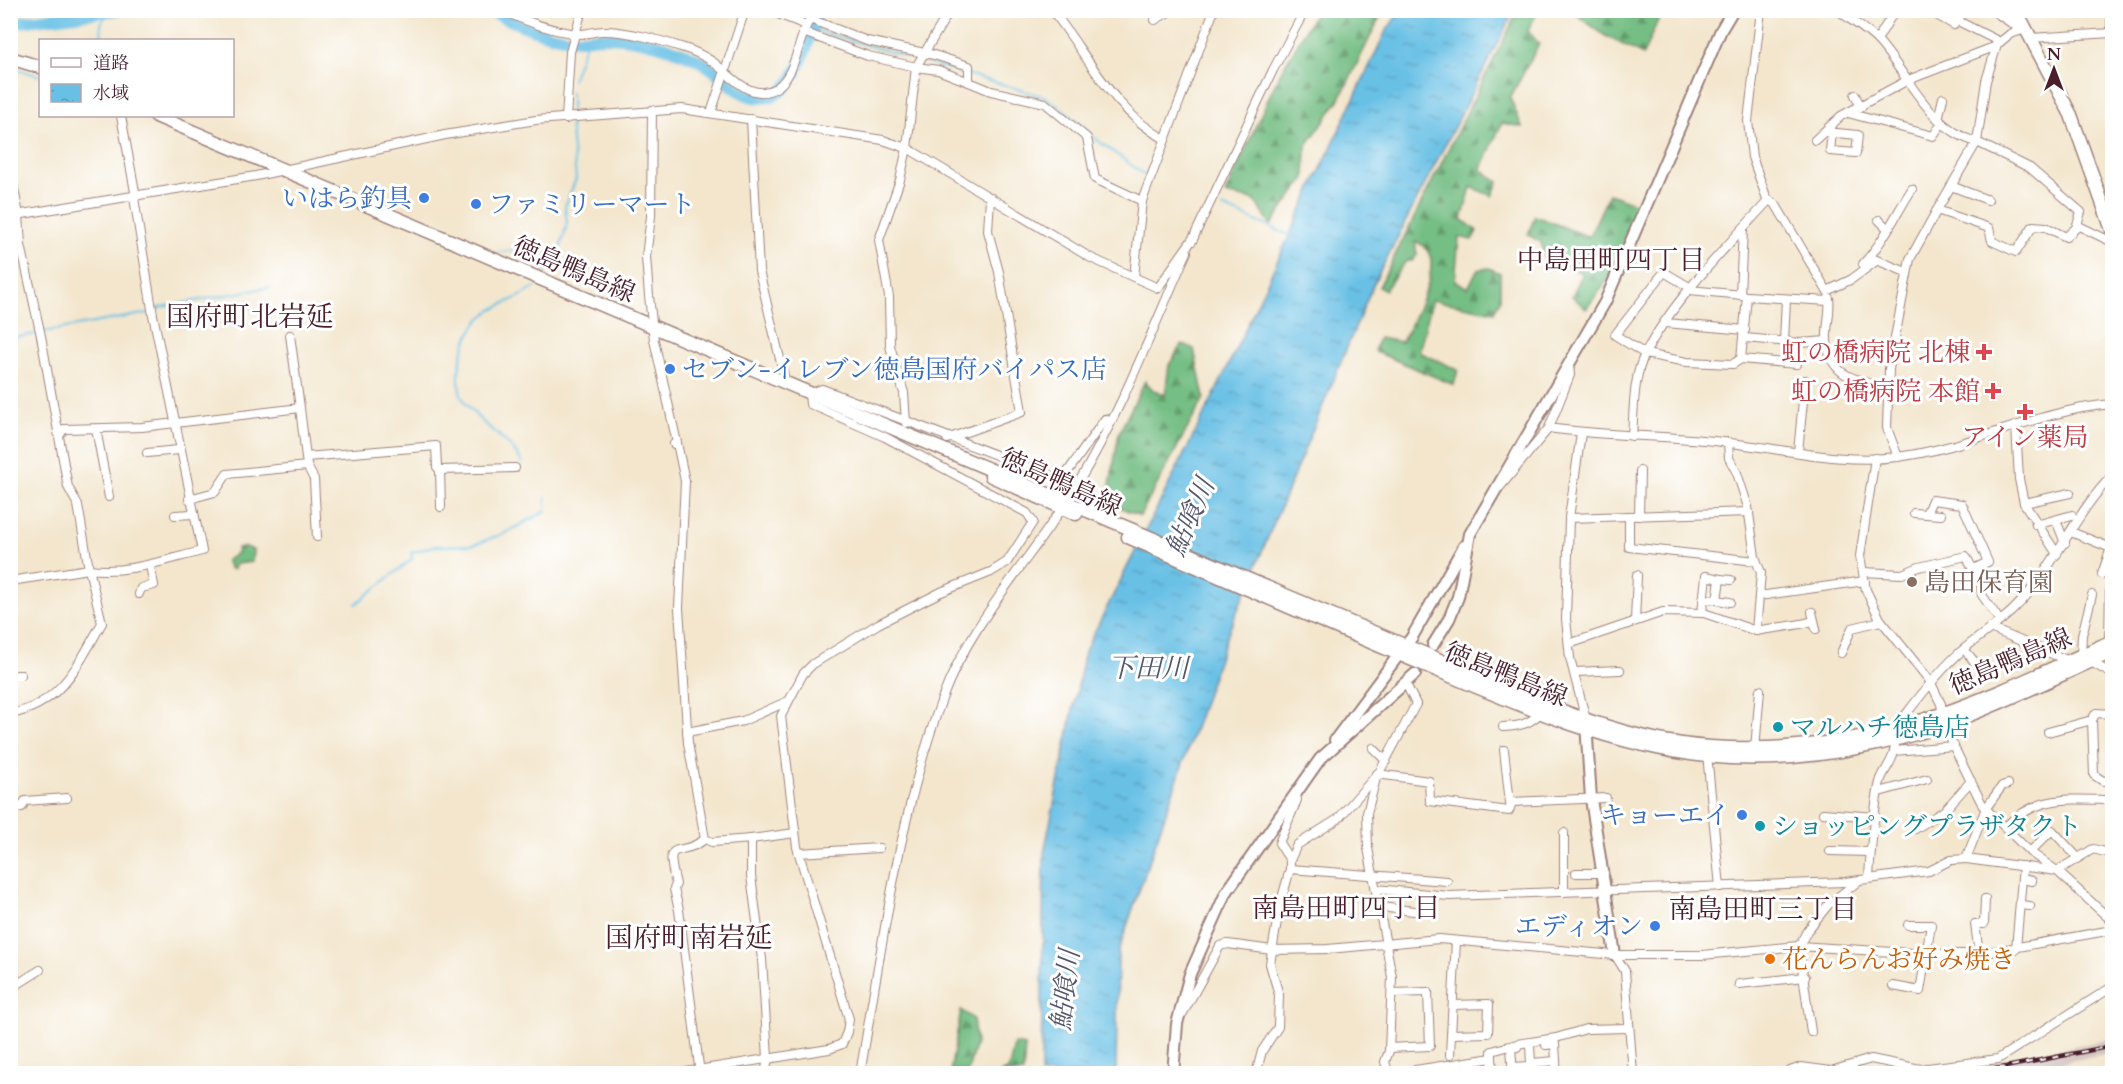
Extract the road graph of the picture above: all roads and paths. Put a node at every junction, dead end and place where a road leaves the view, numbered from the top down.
1 (502, 10) edge
2 (582, 10) edge
3 (745, 10) edge
4 (768, 10) edge
5 (950, 10) edge
6 (1052, 10) edge
7 (1172, 10) edge
8 (1205, 10) edge
9 (1305, 10) edge
10 (1732, 10) edge
11 (1761, 10) edge
12 (1838, 10) edge
13 (1895, 10) edge
14 (1928, 10) edge
15 (1965, 10) edge
16 (1992, 10) edge
17 (2007, 10) edge
18 (2016, 10) edge
19 (2111, 10) edge
20 (1213, 14) edge
21 (1155, 20) dead end
22 (1958, 21) junction
23 (809, 28) junction
24 (2025, 32) junction
25 (2112, 33) edge
26 (574, 37) junction
27 (1877, 40) junction
28 (1999, 44) junction
29 (923, 55) junction
30 (10, 58) edge
31 (916, 66) junction
32 (39, 67) edge
33 (724, 74) junction
34 (1908, 80) junction
35 (969, 81) junction
36 (1855, 95) dead end
37 (1943, 98) dead end
38 (1861, 107) junction
39 (652, 110) junction
40 (711, 113) junction
41 (1848, 113) junction
42 (121, 117) edge
43 (158, 117) edge
44 (566, 119) junction
45 (751, 119) junction
46 (1940, 121) junction
47 (1858, 125) dead end
48 (1828, 132) junction
49 (1858, 135) junction
50 (1165, 139) junction
51 (1815, 140) dead end
52 (1977, 142) junction
53 (907, 148) junction
54 (10, 168) edge
55 (284, 169) junction
56 (1951, 186) junction
57 (1912, 189) dead end
58 (135, 197) junction
59 (990, 197) junction
60 (1767, 199) dead end
61 (1988, 200) dead end
62 (1142, 201) junction
63 (1937, 210) junction
64 (15, 216) edge
65 (1879, 220) dead end
66 (2076, 225) junction
67 (1887, 228) junction
68 (1743, 229) junction
69 (2112, 230) edge
70 (1194, 237) junction
71 (2112, 242) edge
72 (1873, 258) junction
73 (1863, 264) dead end
74 (1906, 272) junction
75 (1134, 277) junction
76 (1690, 289) junction
77 (1827, 291) junction
78 (1744, 296) junction
79 (1786, 299) junction
80 (1829, 301) junction
81 (1666, 323) junction
82 (653, 327) junction
83 (1745, 334) junction
84 (290, 335) dead end
85 (1784, 341) junction
86 (1827, 341) junction
87 (1645, 354) junction
88 (1742, 359) junction
89 (1569, 363) junction
90 (1797, 364) dead end
91 (1804, 380) dead end
92 (786, 384) junction
93 (1887, 388) junction
94 (809, 394) junction
95 (2112, 404) edge
96 (300, 408) junction
97 (174, 422) junction
98 (1111, 422) junction
99 (2016, 426) junction
100 (1549, 428) junction
101 (96, 429) junction
102 (908, 429) junction
103 (1581, 433) junction
104 (59, 436) junction
105 (1632, 436) junction
106 (947, 439) junction
107 (1728, 442) junction
108 (179, 450) junction
109 (1798, 452) junction
110 (147, 453) dead end
111 (1898, 457) junction
112 (1875, 458) junction
113 (307, 462) junction
114 (515, 468) dead end
115 (440, 470) junction
116 (1640, 471) dead end
117 (2112, 476) edge
118 (1495, 490) junction
119 (2070, 493) dead end
120 (109, 497) dead end
121 (189, 499) junction
122 (2024, 503) junction
123 (1067, 506) junction
124 (441, 507) dead end
125 (1749, 512) junction
126 (1914, 513) dead end
127 (193, 514) junction
128 (1926, 514) junction
129 (175, 515) dead end
130 (1941, 515) dead end
131 (2072, 515) dead end
132 (1629, 516) junction
133 (1640, 516) junction
134 (1569, 518) junction
135 (2056, 520) junction
136 (2036, 525) junction
137 (2071, 532) junction
138 (1470, 534) junction
139 (317, 537) dead end
140 (2065, 543) junction
141 (2112, 546) edge
142 (2057, 554) junction
143 (1756, 561) junction
144 (150, 566) junction
145 (89, 569) junction
146 (1972, 569) junction
147 (1636, 574) dead end
148 (2102, 574) dead end
149 (1864, 577) junction
150 (1720, 579) junction
151 (1731, 580) dead end
152 (10, 581) edge
153 (2109, 583) edge
154 (139, 594) dead end
155 (2092, 595) dead end
156 (1759, 596) junction
157 (1703, 599) junction
158 (1718, 600) junction
159 (1730, 602) dead end
160 (1812, 612) dead end
161 (1702, 613) junction
162 (1635, 621) junction
163 (1881, 621) junction
164 (2000, 621) junction
165 (1990, 628) junction
166 (1756, 631) junction
167 (1569, 644) junction
168 (1433, 645) dead end
169 (2111, 645) edge
170 (1964, 649) junction
171 (1400, 650) junction
172 (1841, 653) dead end
173 (2080, 659) junction
174 (1978, 666) dead end
175 (1620, 670) dead end
176 (1575, 672) junction
177 (1415, 674) dead end
178 (2112, 674) edge
179 (10, 675) edge
180 (21, 675) dead end
181 (1930, 681) junction
182 (1406, 684) junction
183 (1760, 690) dead end
184 (786, 702) junction
185 (1540, 712) junction
186 (10, 714) edge
187 (2112, 714) edge
188 (1944, 719) junction
189 (2092, 720) junction
190 (1586, 725) junction
191 (1503, 727) dead end
192 (1907, 727) junction
193 (687, 732) junction
194 (2048, 732) dead end
195 (1894, 746) junction
196 (1954, 746) junction
197 (1373, 748) dead end
198 (1755, 749) junction
199 (1504, 750) dead end
200 (1707, 752) junction
201 (1320, 759) junction
202 (1386, 761) junction
203 (1377, 774) junction
204 (1927, 779) dead end
205 (2112, 780) edge
206 (1971, 782) junction
207 (2008, 784) dead end
208 (1296, 791) junction
209 (1879, 792) junction
210 (67, 798) dead end
211 (1591, 798) junction
212 (1606, 798) dead end
213 (2107, 800) dead end
214 (1510, 803) junction
215 (10, 808) edge
216 (1986, 808) junction
217 (1823, 813) dead end
218 (1876, 817) junction
219 (2005, 827) junction
220 (1915, 829) dead end
221 (795, 833) junction
222 (1564, 833) dead end
223 (705, 839) junction
224 (750, 839) junction
225 (2112, 841) edge
226 (879, 848) dead end
227 (1830, 851) dead end
228 (1870, 852) junction
229 (2030, 852) junction
230 (799, 853) junction
231 (2078, 858) junction
232 (1966, 859) junction
233 (1290, 860) junction
234 (2023, 866) junction
235 (1290, 869) junction
236 (2057, 871) junction
237 (1576, 873) dead end
238 (1604, 873) junction
239 (1374, 875) junction
240 (1865, 879) junction
241 (2022, 879) junction
242 (1447, 881) dead end
243 (2032, 881) dead end
244 (1720, 887) junction
245 (1377, 889) junction
246 (1607, 891) junction
247 (1564, 892) junction
248 (1985, 899) dead end
249 (2020, 906) junction
250 (2030, 906) dead end
251 (1380, 907) junction
252 (1414, 911) dead end
253 (2112, 921) edge
254 (1908, 925) dead end
255 (2112, 930) edge
256 (1456, 941) junction
257 (1387, 942) junction
258 (1799, 946) junction
259 (2016, 949) junction
260 (1272, 950) junction
261 (1925, 954) junction
262 (1979, 954) junction
263 (1616, 955) junction
264 (40, 970) dead end
265 (1805, 977) junction
266 (1739, 984) dead end
267 (1893, 986) dead end
268 (2112, 987) edge
269 (10, 989) edge
270 (1392, 993) junction
271 (1453, 1005) junction
272 (1177, 1024) junction
273 (1628, 1028) junction
274 (1811, 1032) dead end
275 (1451, 1034) junction
276 (1530, 1046) junction
277 (1389, 1048) junction
278 (1450, 1055) dead end
279 (768, 1058) junction
280 (1492, 1058) junction
281 (1556, 1061) junction
282 (1532, 1067) edge
283 (1449, 1070) edge
284 (1513, 1070) edge
285 (699, 1071) edge
286 (673, 1074) edge
287 (765, 1074) edge
288 (860, 1074) edge
289 (1173, 1074) edge
290 (1256, 1074) edge
291 (1389, 1074) edge
292 (1493, 1074) edge
293 (1557, 1074) edge
294 (1633, 1074) edge
295 (1782, 1074) edge

1 - 26 street
2 - 26 street
3 - 33 street
4 - 23 street
5 - 29 street
6 - 50 street
7 - 21 street
8 - 20 street
9 - 70 street
10 - 89 street
11 - 60 street
12 - 27 street
13 - 27 street
14 - 22 street
15 - 22 street
16 - 24 street
17 - 24 street
18 - 24 main road
19 - 25 street
20 - 50 street
22 - 28 street
23 - 29 street
23 - 31 street
23 - 33 street
24 - 25 street
24 - 28 street
24 - 69 main road
26 - 33 street
26 - 44 street
27 - 34 street
28 - 34 street
28 - 52 street
29 - 31 street
29 - 35 street
30 - 32 main road
31 - 35 street
31 - 53 street
33 - 40 street
34 - 38 street
34 - 46 street
35 - 62 street
36 - 38 street
37 - 46 street
38 - 41 street
39 - 40 street
39 - 44 street
39 - 82 street
40 - 45 street
41 - 46 street
41 - 48 street
42 - 58 street
43 - 55 main road, 徳島鴨島線
44 - 55 street
45 - 53 street
45 - 92 street
46 - 52 street
47 - 49 street
48 - 49 street
48 - 49 street
48 - 51 street
50 - 62 street
52 - 56 street
52 - 66 street
53 - 59 street
53 - 102 street
54 - 64 street
55 - 58 street
55 - 82 main road, 徳島鴨島線
56 - 61 street
56 - 63 street
57 - 67 street
58 - 64 street
58 - 97 street
59 - 75 street
59 - 106 street
62 - 75 street
63 - 66 street
63 - 74 street
64 - 104 street
65 - 67 street
66 - 71 street
67 - 72 street
68 - 76 street
68 - 77 street
68 - 78 street
70 - 75 street
70 - 98 street
72 - 73 street
72 - 74 street
72 - 77 street
74 - 93 street
76 - 78 street
76 - 81 street
76 - 87 street
77 - 80 street
78 - 79 street
78 - 83 street
79 - 80 street
79 - 85 street
80 - 86 street
81 - 83 street
81 - 87 street
82 - 92 main road, 徳島鴨島線
82 - 193 street
83 - 85 street
83 - 88 street
84 - 96 street
85 - 86 street
86 - 93 street
87 - 88 street
87 - 105 street
88 - 90 street
89 - 100 street
89 - 118 street
91 - 109 street
92 - 94 main road, 徳島鴨島線
93 - 111 street
94 - 102 main road, 徳島鴨島線
94 - 184 street
95 - 99 street
96 - 97 street
96 - 113 street
97 - 101 street
97 - 108 street
98 - 106 street
98 - 123 street
99 - 111 street
99 - 122 street
100 - 103 street
100 - 118 street
101 - 104 street
101 - 120 street
102 - 106 street
102 - 123 main road, 徳島鴨島線
103 - 105 street
103 - 134 street
104 - 145 street
105 - 107 street
107 - 109 street
107 - 125 street
108 - 110 street
108 - 121 street
109 - 112 street
111 - 112 street
112 - 149 street
113 - 115 street
113 - 121 street
113 - 139 street
114 - 115 street
115 - 124 street
116 - 133 street
117 - 137 street
118 - 138 street
119 - 122 street
121 - 127 street
122 - 136 street
123 - 171 main road, 徳島鴨島線
123 - 288 street
125 - 133 street
125 - 143 street
126 - 128 street
127 - 129 street
127 - 144 street
128 - 130 street
128 - 146 street
131 - 135 street
132 - 133 street
132 - 134 street
132 - 143 street
134 - 167 street
135 - 136 street
135 - 140 street
136 - 142 street
137 - 140 street
137 - 141 street
138 - 168 street
138 - 171 street
140 - 142 street
141 - 148 street
142 - 164 street
143 - 156 street
144 - 145 street
144 - 154 street
145 - 152 street
145 - 186 street
146 - 149 street
146 - 164 street
147 - 162 street
149 - 156 street
149 - 163 street
150 - 151 street
150 - 157 street
150 - 158 street
153 - 169 street
155 - 173 street
156 - 166 street
157 - 158 street
157 - 161 street
158 - 159 street
160 - 166 street
161 - 162 street
161 - 166 street
162 - 167 street
163 - 172 street
163 - 181 street
164 - 165 street
165 - 170 street
165 - 173 street
167 - 176 street
169 - 173 main road, 徳島鴨島線
170 - 174 street
170 - 181 street
171 - 185 main road, 徳島鴨島線
171 - 190 main road, 徳島鴨島線
171 - 201 street
173 - 178 street
173 - 188 main road, 徳島鴨島線
173 - 188 main road, 徳島鴨島線
175 - 176 street
176 - 190 street
177 - 182 street
179 - 180 street
181 - 188 street
181 - 192 street
182 - 201 street
182 - 202 street
183 - 198 street
184 - 193 street
184 - 221 street
185 - 190 main road, 徳島鴨島線
185 - 191 street
187 - 189 street
188 - 192 main road, 徳島鴨島線
188 - 195 main road, 徳島鴨島線
188 - 196 street
189 - 194 street
189 - 205 street
190 - 200 main road, 徳島鴨島線
190 - 211 street
192 - 198 main road, 徳島鴨島線
193 - 223 street
195 - 196 street
195 - 200 main road, 徳島鴨島線
195 - 209 street
196 - 206 street
197 - 202 street
198 - 200 main road, 徳島鴨島線
199 - 214 street
200 - 244 street
201 - 208 street
202 - 203 street
203 - 214 street
203 - 233 street
203 - 239 street
204 - 209 street
206 - 216 street
206 - 220 street
207 - 216 street
208 - 233 street
208 - 272 street
209 - 218 street
210 - 215 street
211 - 212 street
211 - 214 street
211 - 238 street
213 - 219 street
216 - 219 street
216 - 232 street
217 - 218 street
218 - 228 street
219 - 229 street
221 - 224 street
221 - 230 street
222 - 247 street
223 - 224 street
223 - 285 street
224 - 279 street
225 - 231 street
226 - 230 street
227 - 228 street
228 - 240 street
229 - 231 street
229 - 236 street
230 - 279 street
231 - 236 street
232 - 234 street
232 - 240 street
233 - 235 street
234 - 236 street
234 - 241 street
235 - 239 street
235 - 260 street
236 - 253 street
237 - 238 street
238 - 246 street
239 - 242 street
239 - 245 street
240 - 244 street
240 - 258 street
241 - 243 street
241 - 249 street
244 - 246 street
245 - 247 street
245 - 251 street
246 - 247 street
246 - 263 street
248 - 262 street
249 - 250 street
249 - 259 street
251 - 252 street
251 - 257 street
254 - 261 street
255 - 259 street
256 - 257 street
256 - 263 street
256 - 271 street
257 - 260 street
257 - 270 street
258 - 261 street
258 - 263 street
258 - 265 street
259 - 262 street
260 - 272 street
260 - 290 street
261 - 262 street
261 - 267 street
263 - 273 street
264 - 269 street
265 - 266 street
265 - 274 street
268 - 295 street
270 - 277 street
270 - 277 street
271 - 275 street
271 - 275 street
272 - 289 street
273 - 280 street
273 - 294 street
275 - 278 street
276 - 281 street
276 - 282 street
276 - 284 street
277 - 291 street
279 - 285 street
279 - 287 street
280 - 283 street
280 - 292 street
281 - 282 street
281 - 293 street
282 - 284 street
283 - 291 street
285 - 286 street

